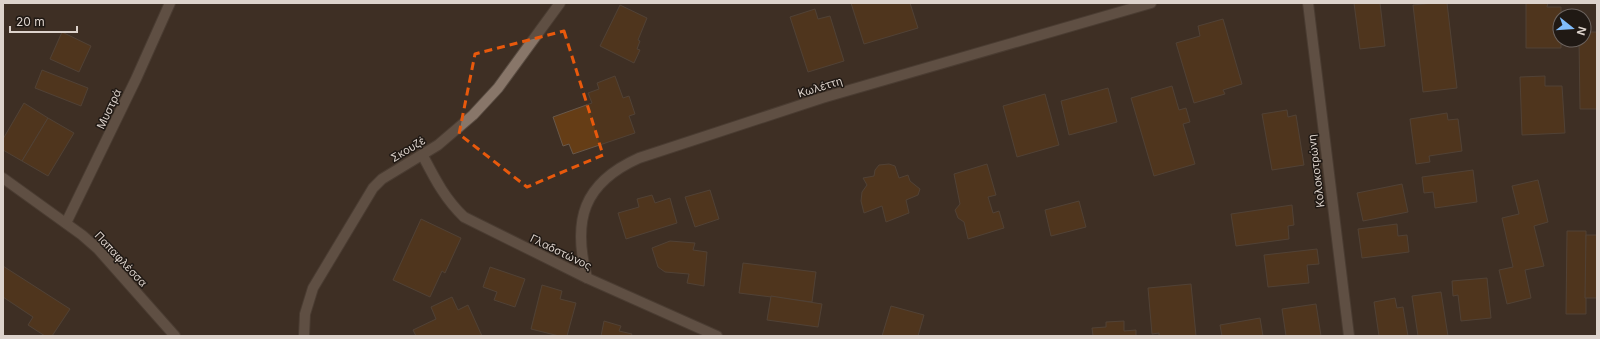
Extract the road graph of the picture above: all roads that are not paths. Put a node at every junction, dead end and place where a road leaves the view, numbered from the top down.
1 (170, 3) edge
2 (560, 3) edge
3 (1151, 3) edge
4 (1308, 3) edge
5 (423, 156) junction
6 (3, 178) edge
7 (66, 224) junction
8 (587, 278) junction
9 (176, 336) edge
10 (304, 336) edge
11 (717, 336) edge
12 (1349, 336) edge

1 - 7 street, Μυστρά
2 - 5 street, Σκουζέ
3 - 8 street, Κωλέττη
4 - 12 street, Κολοκοτρώνη
5 - 8 street, Γλαδστώνος
5 - 10 street, Σκουζέ
6 - 7 street, Παπαφλέσσα
7 - 9 street, Παπαφλέσσα
8 - 11 street, Γλαδστώνος

